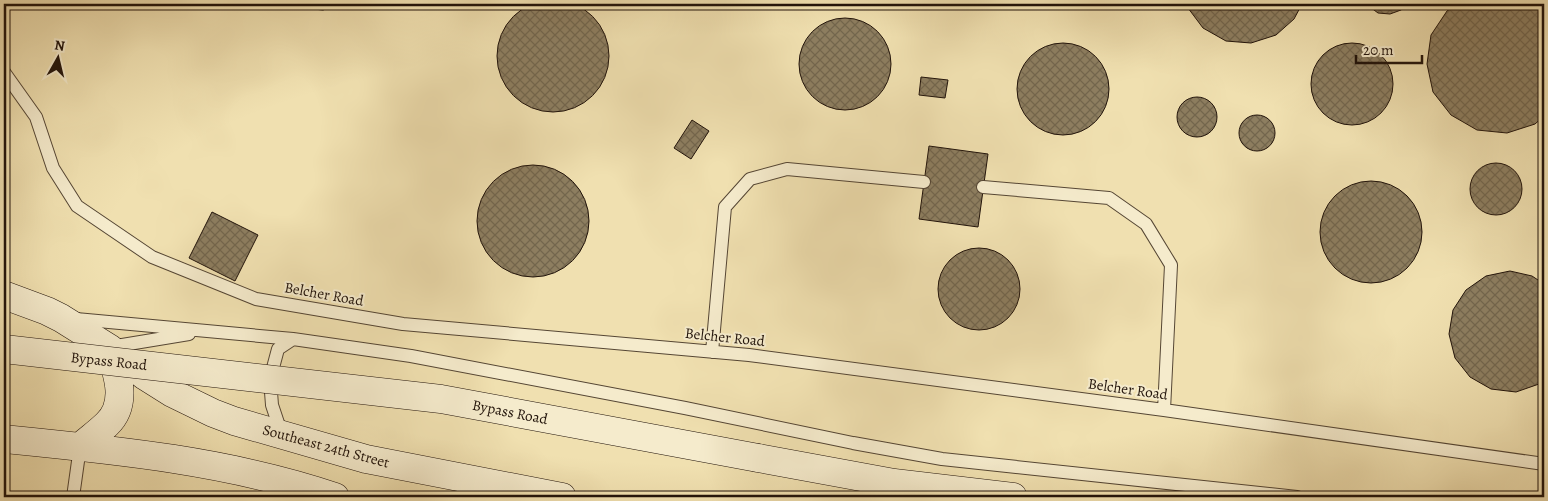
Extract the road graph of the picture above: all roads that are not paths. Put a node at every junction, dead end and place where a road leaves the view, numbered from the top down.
1 (4, 72) edge
2 (924, 182) dead end
3 (984, 187) dead end
4 (4, 296) edge
5 (61, 318) junction
6 (209, 331) junction
7 (293, 338) junction
8 (109, 348) junction
9 (4, 349) edge
10 (712, 352) junction
11 (1164, 410) junction
12 (282, 436) junction
13 (4, 439) edge
14 (80, 447) junction
15 (1544, 464) edge
16 (520, 493) edge
17 (318, 494) edge
18 (73, 497) edge
19 (562, 497) edge
20 (1013, 497) edge
21 (1297, 497) edge

1 - 10 lane, Belcher Road
2 - 10 lane
3 - 11 lane
4 - 5 street, Southeast 24th Street
5 - 6 lane
5 - 8 street, Southeast 24th Street
6 - 7 lane
6 - 8 lane
7 - 12 lane
7 - 21 lane
8 - 12 street, Southeast 24th Street
8 - 14 street
9 - 20 street, Bypass Road, bridge
10 - 11 lane, Belcher Road
11 - 15 lane, Belcher Road
12 - 16 street, Southeast 24th Street
13 - 14 street
14 - 17 street
14 - 18 lane
16 - 19 street, Southeast 24th Street

